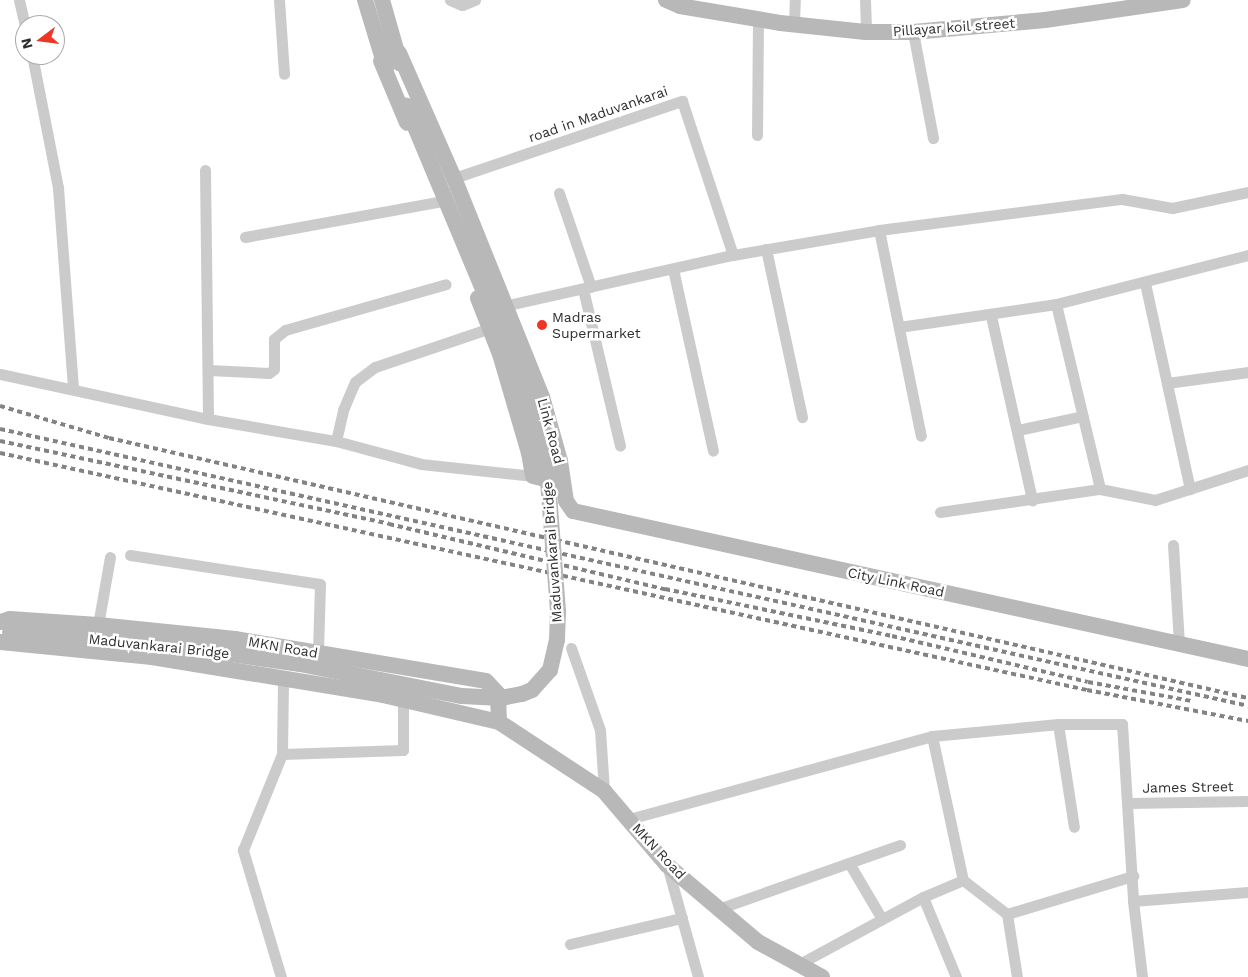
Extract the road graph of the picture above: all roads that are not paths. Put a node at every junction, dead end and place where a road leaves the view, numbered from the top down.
1 (19, 0) edge
2 (279, 0) edge
3 (364, 0) edge
4 (382, 0) edge
5 (450, 0) edge
6 (475, 0) edge
7 (666, 0) edge
8 (795, 0) edge
9 (865, 0) edge
10 (1183, 0) edge
11 (23, 15) edge
12 (758, 19) junction
13 (794, 24) junction
14 (866, 32) junction
15 (913, 32) junction
16 (399, 53) junction
17 (381, 60) junction
18 (34, 65) edge
19 (284, 74) dead end
20 (406, 105) junction
21 (758, 134) dead end
22 (933, 138) dead end
23 (205, 170) dead end
24 (454, 178) junction
25 (1248, 192) edge
26 (559, 194) dead end
27 (438, 202) junction
28 (879, 230) junction
29 (245, 237) dead end
30 (766, 249) junction
31 (733, 255) junction
32 (1248, 255) edge
33 (673, 269) junction
34 (1145, 282) junction
35 (446, 284) dead end
36 (587, 288) junction
37 (1056, 304) junction
38 (504, 306) junction
39 (991, 316) junction
40 (899, 327) junction
41 (490, 328) junction
42 (208, 370) junction
43 (1248, 372) edge
44 (0, 374) edge
45 (1167, 383) junction
46 (73, 388) junction
47 (1083, 416) junction
48 (802, 417) dead end
49 (208, 418) junction
50 (1018, 430) junction
51 (921, 436) dead end
52 (336, 441) junction
53 (620, 446) dead end
54 (713, 451) dead end
55 (1248, 470) edge
56 (533, 476) junction
57 (563, 484) junction
58 (1100, 489) junction
59 (1190, 489) junction
60 (1032, 500) junction
61 (940, 512) dead end
62 (1173, 545) dead end
63 (130, 555) dead end
64 (110, 557) dead end
65 (98, 625) junction
66 (3, 629) edge
67 (1179, 643) junction
68 (571, 648) dead end
69 (318, 653) junction
70 (1248, 659) edge
71 (283, 680) junction
72 (403, 700) junction
73 (499, 722) junction
74 (1058, 724) junction
75 (932, 736) junction
76 (282, 754) junction
77 (604, 791) junction
78 (1248, 801) edge
79 (1128, 803) junction
80 (629, 819) junction
81 (1074, 827) dead end
82 (900, 846) dead end
83 (849, 863) junction
84 (667, 865) junction
85 (1133, 876) junction
86 (963, 880) junction
87 (1248, 892) edge
88 (923, 897) junction
89 (1133, 902) junction
90 (718, 909) junction
91 (1006, 914) junction
92 (682, 918) junction
93 (882, 919) junction
94 (570, 944) dead end
95 (801, 963) junction
96 (281, 977) edge
97 (698, 977) edge
98 (822, 977) edge
99 (956, 977) edge
100 (1017, 977) edge
101 (1142, 977) edge

1 - 11 street
2 - 19 street
3 - 17 street
4 - 16 street
5 - 6 street
7 - 12 street, Pillayar koil street
8 - 13 street
9 - 14 street
10 - 15 street, Pillayar koil street
12 - 13 street, Pillayar koil street
12 - 21 street
13 - 14 street, Pillayar koil street
14 - 15 street, Pillayar koil street
15 - 22 street
16 - 20 street
16 - 24 street, Link Road
17 - 20 street
17 - 27 street, Link Road
18 - 46 street
20 - 66 street, Maduvankarai Bridge, bridge
23 - 42 street
24 - 31 street, road in Maduvankarai
24 - 38 street, Link Road
25 - 28 street
26 - 36 street
27 - 29 street
27 - 41 street, Link Road
28 - 30 street
28 - 40 street
30 - 31 street
30 - 48 street
31 - 33 street
32 - 34 street
33 - 36 street
33 - 54 street
34 - 37 street
34 - 45 street
35 - 42 street
36 - 38 street
36 - 53 street
37 - 39 street
37 - 47 street
38 - 57 street, Link Road
39 - 40 street
39 - 50 street
40 - 51 street
41 - 52 street
41 - 56 street, Link Road
42 - 49 street
43 - 45 street
44 - 46 street
45 - 59 street
46 - 49 street
47 - 50 street
47 - 58 street
49 - 52 street
50 - 60 street
52 - 56 street
55 - 59 street
56 - 57 street, Link Road
57 - 67 street, City Link Road
58 - 59 street
58 - 60 street
60 - 61 street
62 - 67 street
63 - 69 street
64 - 65 street
65 - 66 street, MKN Road
65 - 69 street, MKN Road
66 - 71 street, MKN Road
67 - 70 street, City Link Road
68 - 77 street
69 - 73 street, MKN Road
71 - 72 street, MKN Road
71 - 76 street
72 - 73 street, MKN Road
72 - 76 street
73 - 77 street, MKN Road
74 - 75 street
74 - 79 street
74 - 81 street
75 - 80 street
75 - 86 street
76 - 96 street
77 - 80 street, MKN Road
78 - 79 street, James Street
79 - 85 street
80 - 84 street, MKN Road
82 - 83 street
83 - 90 street
83 - 93 street
84 - 90 street, MKN Road
84 - 92 street
85 - 89 street
85 - 91 street
86 - 88 street
86 - 91 street
87 - 89 street
88 - 93 street
88 - 99 street
89 - 101 street
90 - 95 street, MKN Road
91 - 100 street
92 - 94 street
92 - 97 street
93 - 95 street
95 - 98 street, MKN Road

